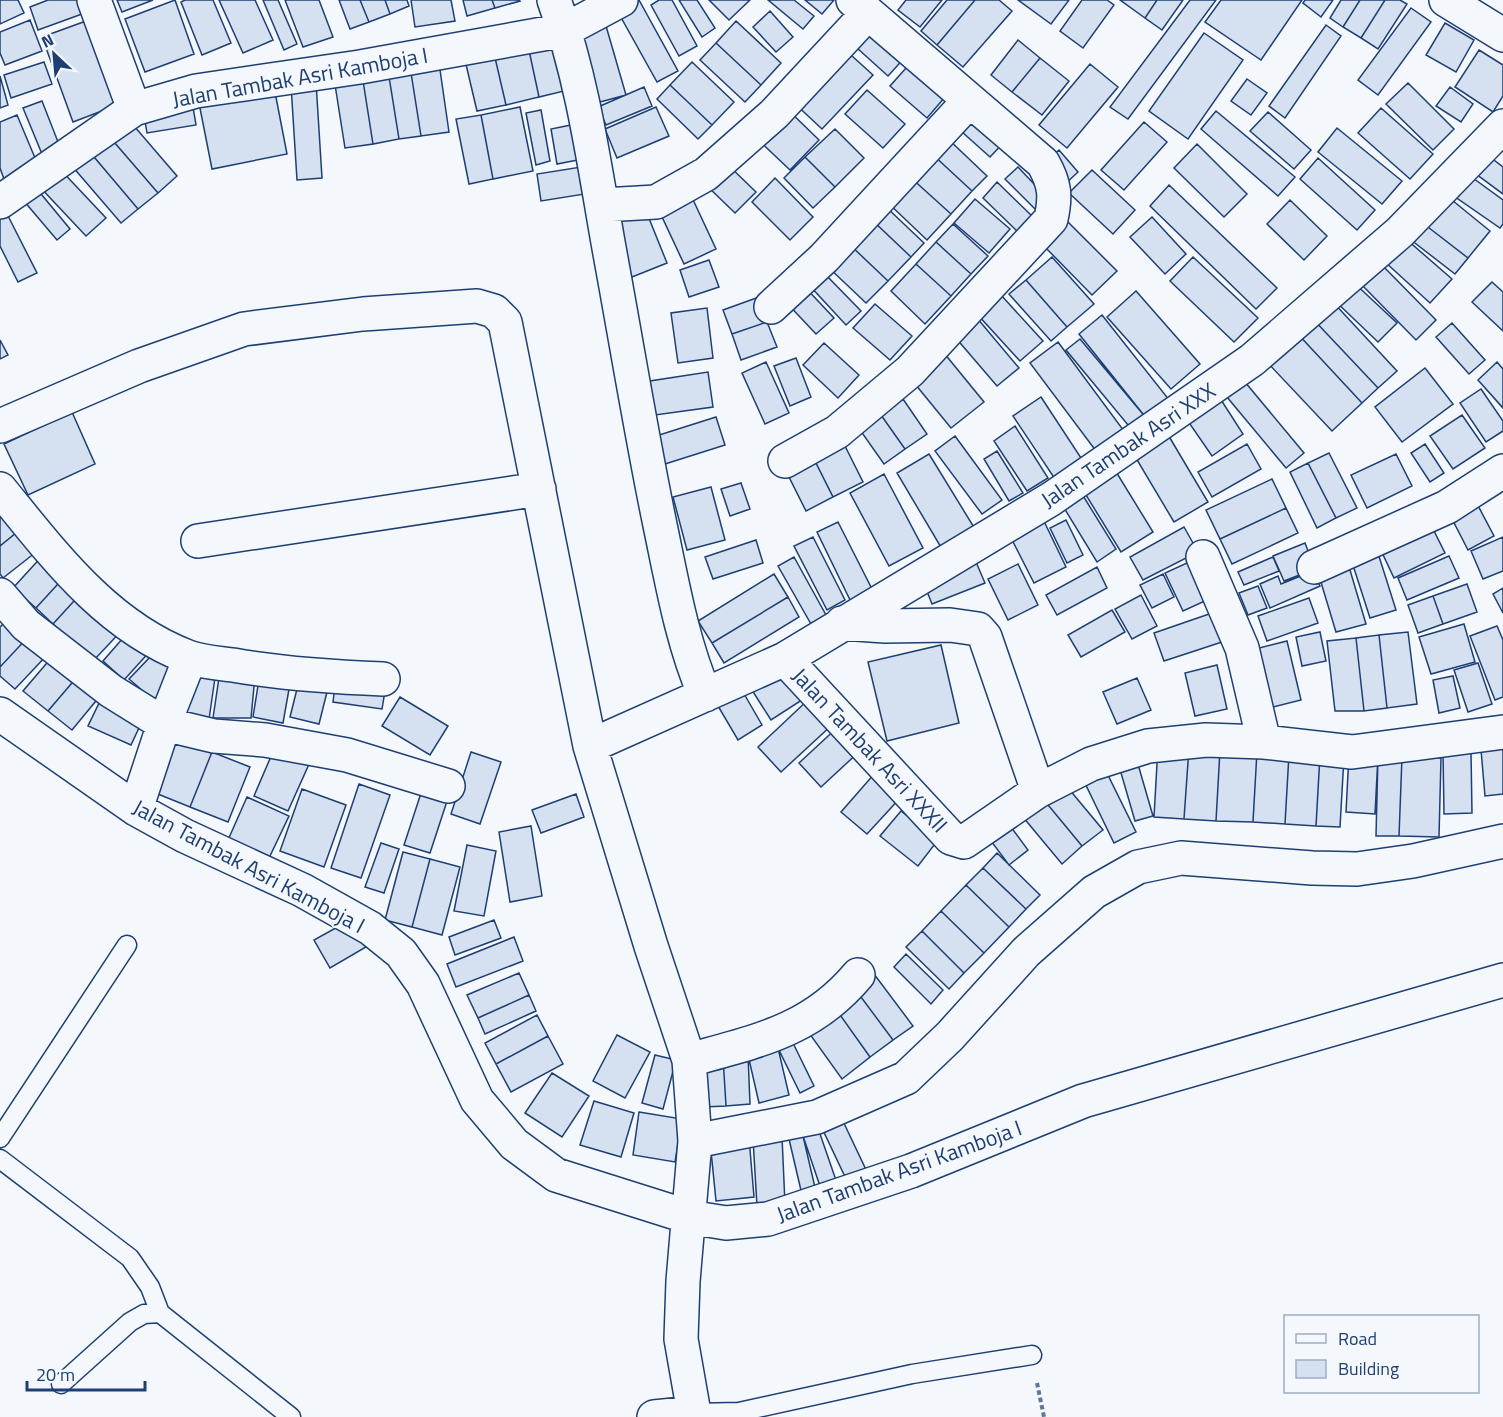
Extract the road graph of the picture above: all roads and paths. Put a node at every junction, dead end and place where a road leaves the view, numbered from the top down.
1 (94, 0) edge
2 (554, 0) edge
3 (621, 0) edge
4 (1446, 0) edge
5 (861, 7) edge
6 (564, 30) junction
7 (1503, 35) edge
8 (969, 101) junction
9 (134, 109) junction
10 (1503, 126) edge
11 (0, 202) edge
12 (603, 205) junction
13 (771, 307) dead end
14 (0, 426) edge
15 (785, 461) dead end
16 (1503, 471) edge
17 (0, 489) edge
18 (539, 489) junction
19 (198, 541) dead end
20 (1203, 557) dead end
21 (1314, 567) dead end
22 (0, 595) edge
23 (842, 623) junction
24 (190, 658) junction
25 (785, 659) junction
26 (383, 680) dead end
27 (705, 696) junction
28 (0, 714) edge
29 (164, 724) junction
30 (1503, 732) edge
31 (1264, 742) junction
32 (590, 746) junction
33 (448, 786) dead end
34 (1038, 791) junction
35 (136, 809) junction
36 (1503, 841) edge
37 (127, 945) dead end
38 (858, 975) dead end
39 (1503, 980) edge
40 (689, 1060) junction
41 (0, 1138) edge
42 (695, 1141) junction
43 (0, 1159) edge
44 (689, 1217) junction
45 (160, 1313) junction
46 (1032, 1355) dead end
47 (61, 1384) dead end
48 (694, 1413) junction
49 (740, 1415) edge
50 (291, 1417) edge
51 (654, 1417) edge

1 - 9 street
2 - 6 street
3 - 6 street, Jalan Tambak Asri Kamboja I
4 - 7 street
5 - 8 street
5 - 12 street
6 - 9 street, Jalan Tambak Asri Kamboja I
6 - 12 street
8 - 13 street
8 - 15 street
9 - 11 street, Jalan Tambak Asri Kamboja I
10 - 23 street, Jalan Tambak Asri XXX
12 - 27 street
14 - 18 street
16 - 21 street
17 - 24 street
18 - 19 street
18 - 32 street
20 - 31 street
22 - 29 street
23 - 25 street, Jalan Tambak Asri XXX
23 - 34 street
24 - 26 street
24 - 29 street
25 - 27 street, Jalan Tambak Asri XXX
25 - 34 street, Jalan Tambak Asri XXXII
27 - 32 street, Jalan Tambak Asri XXX
28 - 35 street, Jalan Tambak Asri Kamboja I
29 - 33 street
29 - 35 street
30 - 31 street, Jalan Tambak Asri XXXII
31 - 34 street, Jalan Tambak Asri XXXII
32 - 40 street
35 - 44 street, Jalan Tambak Asri Kamboja I
36 - 42 street
37 - 41 lane
38 - 40 street
39 - 44 street, Jalan Tambak Asri Kamboja I
40 - 42 street
42 - 44 street
43 - 45 lane
44 - 48 street
45 - 47 lane
45 - 50 lane
46 - 49 lane
48 - 49 lane
48 - 51 street

